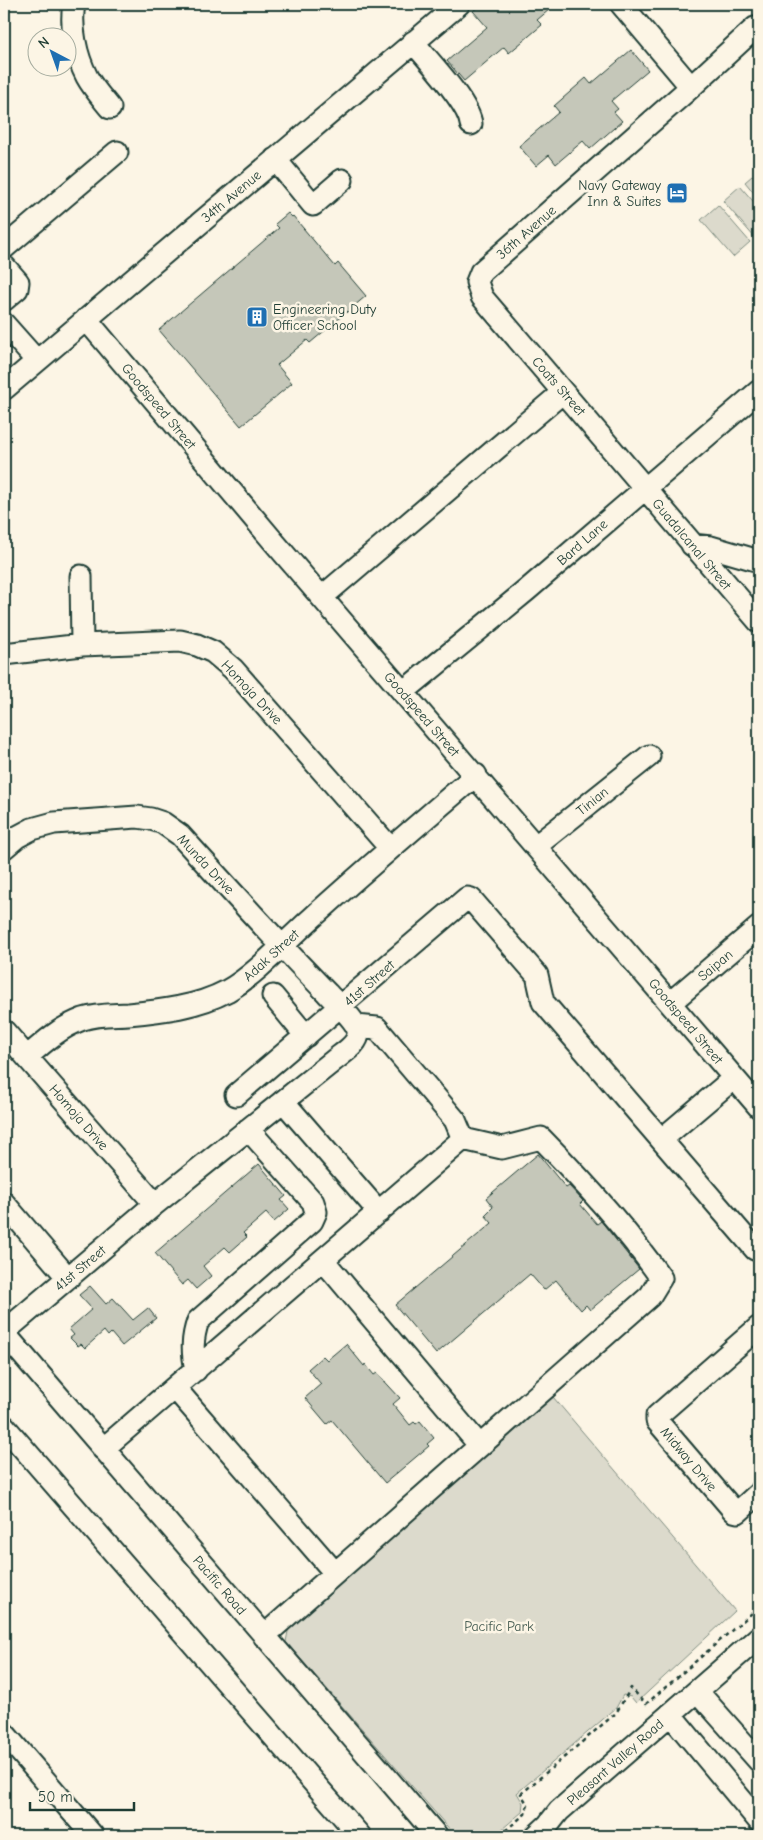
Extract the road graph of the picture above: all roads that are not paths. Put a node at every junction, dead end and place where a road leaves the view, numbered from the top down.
1 (74, 4) edge
2 (459, 4) edge
3 (621, 4) edge
4 (759, 27) edge
5 (414, 42) junction
6 (692, 87) junction
7 (110, 108) dead end
8 (471, 124) dead end
9 (117, 152) dead end
10 (274, 159) junction
11 (342, 180) dead end
12 (4, 248) edge
13 (4, 266) edge
14 (477, 282) joint
15 (4, 300) edge
16 (86, 319) junction
17 (4, 324) edge
18 (36, 360) junction
19 (4, 389) edge
20 (759, 391) edge
21 (563, 392) junction
22 (645, 488) junction
23 (692, 544) junction
24 (759, 561) edge
25 (81, 576) dead end
26 (322, 597) junction
27 (759, 622) edge
28 (82, 645) junction
29 (4, 654) edge
30 (403, 692) junction
31 (649, 756) dead end
32 (476, 775) junction
33 (536, 846) junction
34 (4, 848) edge
35 (390, 848) junction
36 (759, 927) edge
37 (281, 946) junction
38 (273, 996) dead end
39 (670, 1003) junction
40 (340, 1007) junction
41 (356, 1026) junction
42 (4, 1031) edge
43 (306, 1036) junction
44 (27, 1057) junction
45 (734, 1078) junction
46 (236, 1095) dead end
47 (283, 1101) junction
48 (759, 1107) edge
49 (248, 1129) junction
50 (463, 1139) junction
51 (662, 1139) junction
52 (4, 1203) edge
53 (155, 1204) junction
54 (379, 1212) junction
55 (759, 1248) edge
56 (323, 1260) junction
57 (68, 1278) junction
58 (759, 1327) edge
59 (4, 1333) edge
60 (196, 1370) junction
61 (175, 1388) junction
62 (4, 1426) edge
63 (480, 1446) junction
64 (104, 1450) junction
65 (759, 1493) edge
66 (335, 1573) junction
67 (264, 1636) junction
68 (759, 1637) edge
69 (697, 1691) junction
70 (670, 1714) junction
71 (4, 1733) edge
72 (759, 1761) edge
73 (759, 1821) edge
74 (93, 1836) edge
75 (360, 1836) edge
76 (437, 1836) edge
77 (536, 1836) edge

1 - 7 street
2 - 5 street, 34th Avenue
3 - 6 street
4 - 6 street, 36th Avenue
5 - 8 street
5 - 10 street, 34th Avenue
6 - 14 street, 36th Avenue
9 - 12 street
10 - 11 street
10 - 16 street, 34th Avenue
13 - 15 street
14 - 21 street, Coats Street
16 - 18 street, 34th Avenue
16 - 26 street, Goodspeed Street
17 - 18 street
18 - 19 street, 34th Avenue
20 - 22 street, Bard Lane
21 - 22 street, Coats Street
21 - 26 street
22 - 23 street, Guadalcanal Street
22 - 30 street, Bard Lane
23 - 24 street
23 - 27 street, Guadalcanal Street
25 - 28 street
26 - 30 street, Goodspeed Street
28 - 29 street, Homoja Drive
28 - 35 street, Homoja Drive
30 - 32 street, Goodspeed Street
31 - 33 street, Tinian
32 - 33 street, Goodspeed Street
32 - 35 street, Adak Street
33 - 39 street, Goodspeed Street
34 - 37 street, Munda Drive
35 - 37 street, Adak Street
36 - 39 street, Saipan
37 - 40 street, Munda Drive
37 - 44 street, Adak Street
38 - 43 street
39 - 45 street, Goodspeed Street
40 - 41 street, 41st Street
40 - 43 street
40 - 51 street, 41st Street
41 - 47 street, 41st Street
41 - 50 street
42 - 44 street, Homoja Drive
43 - 46 street
44 - 53 street, Homoja Drive
45 - 48 street, Goodspeed Street
45 - 51 street
47 - 49 street, 41st Street
47 - 54 street
49 - 53 street, 41st Street
49 - 60 street
50 - 54 street
50 - 63 street
51 - 55 street
52 - 57 street
53 - 57 street, 41st Street
54 - 56 street
56 - 60 street
56 - 63 street
57 - 59 street, 41st Street
58 - 65 street, Midway Drive
59 - 64 street, Pacific Road
60 - 61 street
61 - 64 street
61 - 66 street
62 - 75 street
63 - 66 street
64 - 67 street, Pacific Road
66 - 67 street
67 - 76 street, Pacific Road
68 - 69 street, Pleasant Valley Road
69 - 70 street, Pleasant Valley Road
69 - 72 street
70 - 73 street
70 - 77 street, Pleasant Valley Road
71 - 74 street

